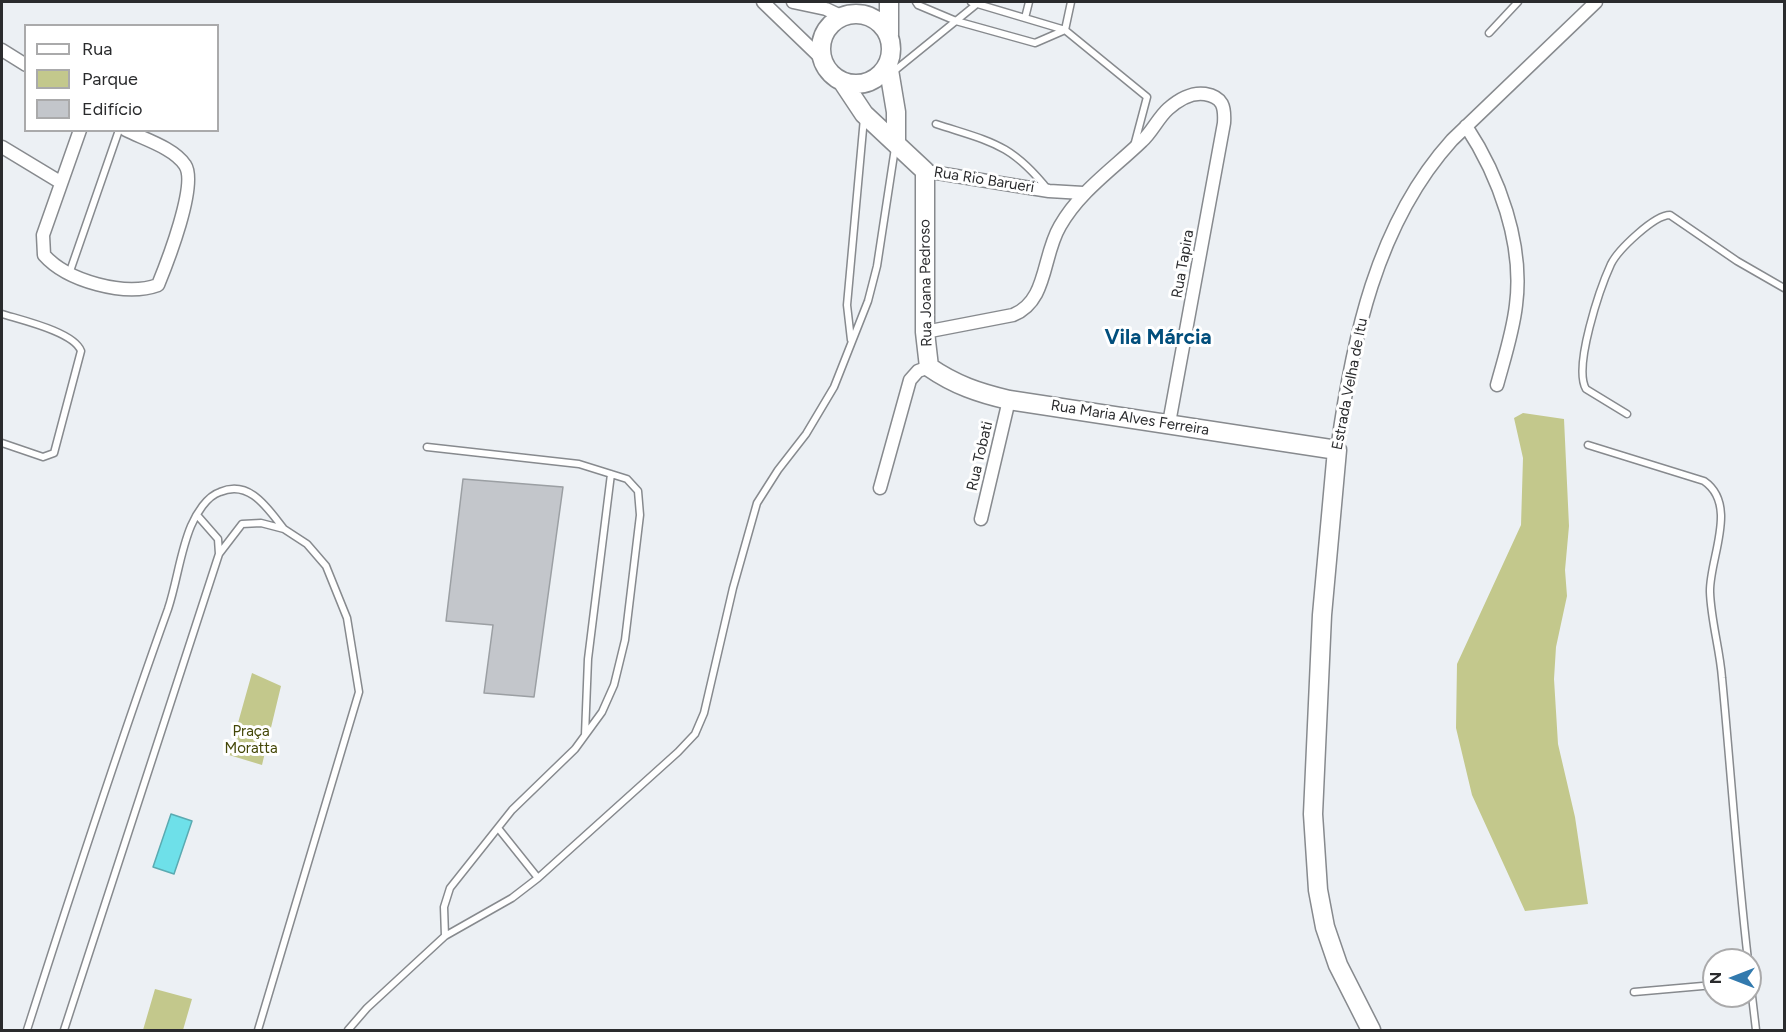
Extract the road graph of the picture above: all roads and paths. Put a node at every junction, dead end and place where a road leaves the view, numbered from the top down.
1 (763, 2) edge
2 (793, 2) edge
3 (889, 2) edge
4 (916, 2) edge
5 (976, 2) edge
6 (1029, 2) edge
7 (1071, 2) edge
8 (1518, 2) edge
9 (1596, 2) edge
10 (847, 11) edge
11 (1025, 18) junction
12 (956, 21) junction
13 (1065, 30) junction
14 (1489, 33) dead end
15 (889, 35) junction
16 (2, 50) edge
17 (821, 58) junction
18 (24, 65) edge
19 (889, 69) junction
20 (842, 81) junction
21 (864, 114) junction
22 (936, 124) dead end
23 (1466, 126) junction
24 (79, 132) edge
25 (118, 132) edge
26 (130, 132) edge
27 (896, 141) junction
28 (2, 147) edge
29 (1133, 149) junction
30 (925, 171) junction
31 (60, 182) junction
32 (1049, 191) junction
33 (1083, 193) junction
34 (69, 274) junction
35 (1785, 288) edge
36 (2, 314) edge
37 (925, 332) junction
38 (851, 344) junction
39 (929, 367) junction
40 (1497, 385) dead end
41 (1009, 400) junction
42 (1627, 414) dead end
43 (1169, 423) junction
44 (2, 443) edge
45 (1588, 445) dead end
46 (427, 447) dead end
47 (1337, 450) junction
48 (611, 474) junction
49 (880, 488) dead end
50 (197, 514) junction
51 (981, 519) dead end
52 (284, 529) junction
53 (219, 554) junction
54 (585, 735) junction
55 (498, 828) junction
56 (538, 878) junction
57 (445, 936) junction
58 (1747, 948) edge
59 (1702, 986) edge
60 (1634, 993) dead end
61 (1753, 1008) edge
62 (27, 1030) edge
63 (64, 1030) edge
64 (258, 1030) edge
65 (348, 1030) edge
66 (1371, 1030) edge
67 (1756, 1030) edge

1 - 17 street
2 - 10 street
3 - 15 street
4 - 12 lane
5 - 11 lane
5 - 12 lane
6 - 11 lane
7 - 13 lane
8 - 14 lane
9 - 23 street, Estrada Velha de Itu
10 - 15 street
10 - 17 street
11 - 13 lane
12 - 13 lane
12 - 19 lane
13 - 29 lane
15 - 19 street
16 - 18 street
17 - 20 street
19 - 20 street
19 - 27 street
20 - 21 street, Rua Rio Barueri
21 - 27 street, Rua Rio Barueri
21 - 38 lane
22 - 32 lane
23 - 40 street
23 - 47 street, Estrada Velha de Itu
24 - 31 street
25 - 34 lane
26 - 34 street
27 - 30 street, Rua Rio Barueri
27 - 38 lane
28 - 31 street
29 - 33 street
29 - 43 street, Rua Tapira
30 - 32 street, Rua Rio Barueri
30 - 37 street, Rua Joana Pedroso
31 - 34 street
32 - 33 street, Rua Rio Barueri
33 - 37 street
35 - 42 lane
36 - 44 lane
37 - 39 street, Rua Joana Pedroso
38 - 56 lane
39 - 41 street, Rua Maria Alves Ferreira
39 - 49 street, Rua Joana Pedroso
41 - 43 street, Rua Maria Alves Ferreira
41 - 51 street, Rua Tobati
43 - 47 street, Rua Maria Alves Ferreira
45 - 58 lane
46 - 48 lane
47 - 66 street, Estrada Velha de Itu
48 - 54 lane
48 - 54 lane
50 - 52 lane
50 - 53 lane
50 - 62 lane
52 - 53 lane
52 - 64 lane
53 - 63 lane
54 - 55 lane
55 - 56 lane
55 - 57 lane
56 - 57 lane
57 - 65 lane
59 - 60 lane
61 - 67 lane

